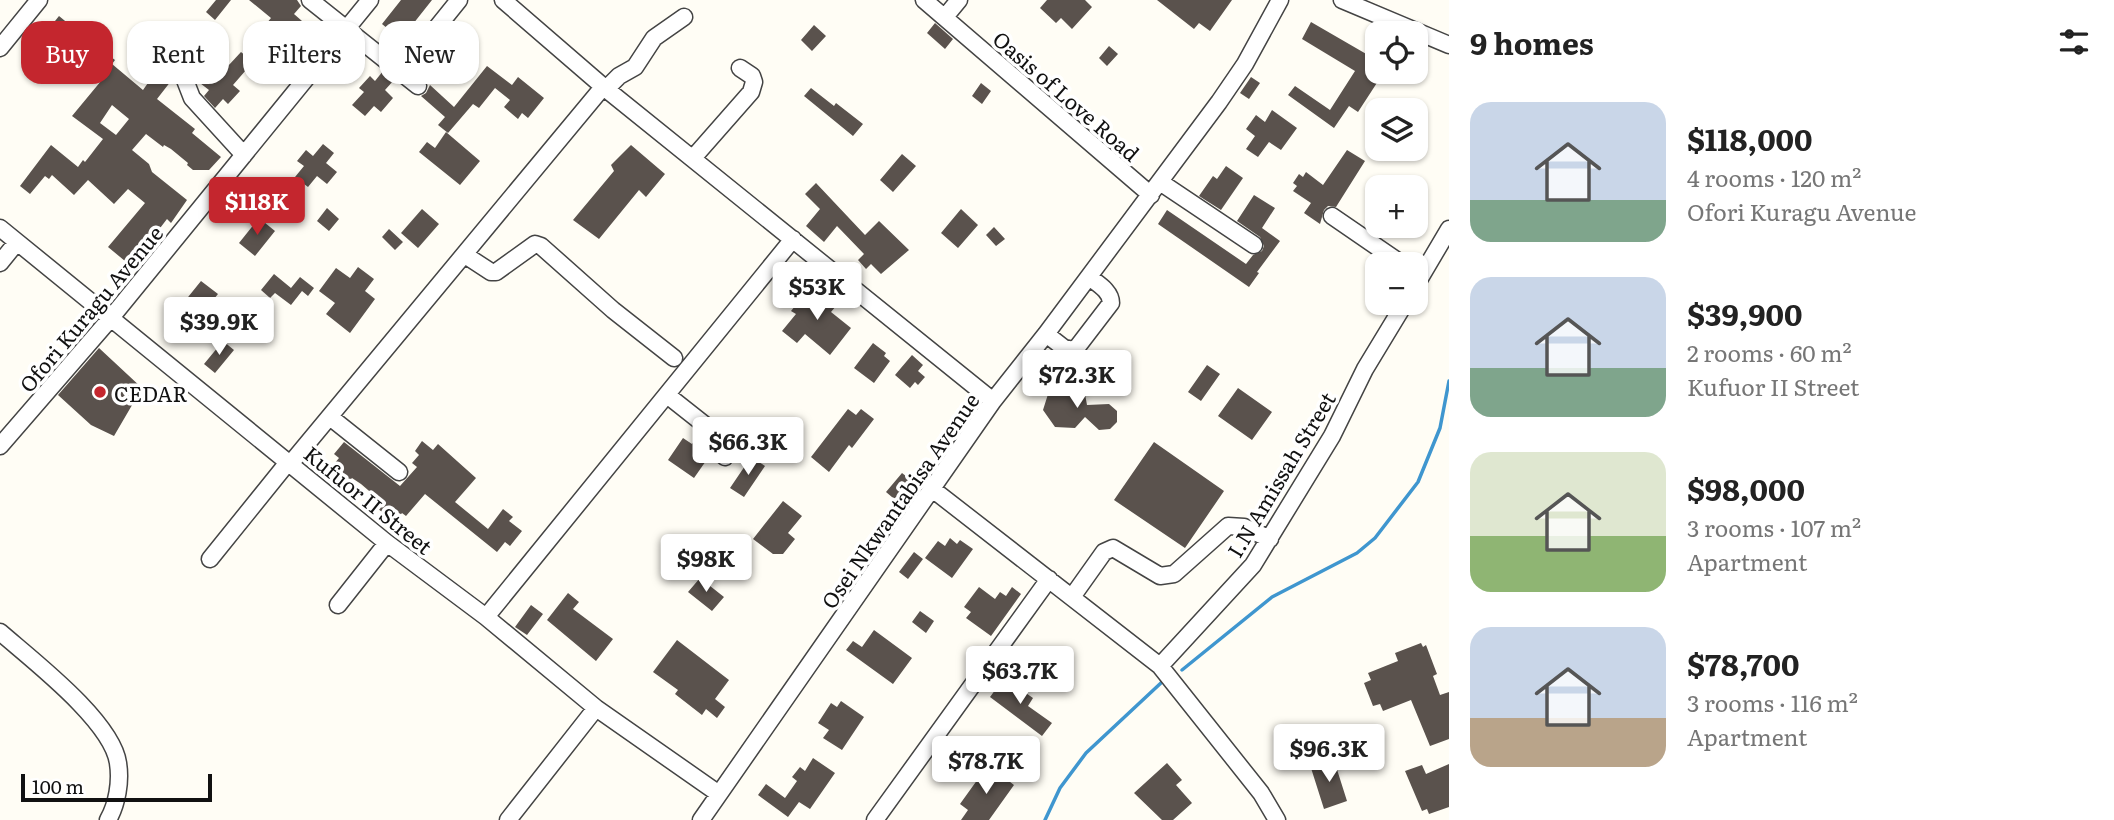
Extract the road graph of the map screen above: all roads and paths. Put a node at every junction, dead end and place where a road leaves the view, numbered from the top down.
1 (39, 0) edge
2 (310, 0) edge
3 (370, 0) edge
4 (458, 0) edge
5 (503, 0) edge
6 (924, 0) edge
7 (959, 0) edge
8 (1280, 0) edge
9 (1342, 0) edge
10 (684, 16) dead end
11 (945, 17) junction
12 (338, 21) edge
13 (353, 21) edge
14 (442, 21) edge
15 (365, 43) edge
16 (1449, 45) edge
17 (0, 48) edge
18 (740, 68) dead end
19 (187, 84) edge
20 (302, 84) edge
21 (418, 86) dead end
22 (604, 88) junction
23 (244, 155) junction
24 (692, 158) junction
25 (1156, 188) junction
26 (1332, 216) dead end
27 (0, 228) edge
28 (1449, 229) edge
29 (793, 239) junction
30 (17, 242) junction
31 (1254, 245) dead end
32 (1384, 252) edge
33 (464, 255) junction
34 (1428, 261) edge
35 (0, 263) edge
36 (1088, 277) junction
37 (1398, 315) edge
38 (110, 319) junction
39 (1046, 334) junction
40 (674, 358) dead end
41 (667, 394) junction
42 (993, 401) junction
43 (330, 417) junction
44 (0, 446) edge
45 (725, 457) dead end
46 (290, 462) junction
47 (399, 472) dead end
48 (931, 488) junction
49 (1270, 539) junction
50 (387, 543) junction
51 (210, 559) dead end
52 (1049, 579) junction
53 (1072, 597) junction
54 (338, 605) dead end
55 (486, 617) junction
56 (0, 632) edge
57 (1160, 666) junction
58 (596, 708) junction
59 (719, 794) junction
60 (108, 820) edge
61 (508, 820) edge
62 (701, 820) edge
63 (875, 820) edge
64 (1278, 820) edge

1 - 17 street
2 - 12 street
3 - 13 street, Ofori Kuragu Avenue
4 - 14 street
5 - 22 street
6 - 11 street, Oasis of Love Road
7 - 11 street
8 - 25 street, Osei Nkwantabisa Avenue
9 - 16 street
10 - 22 street
11 - 25 street, Oasis of Love Road
15 - 21 street
18 - 24 street
19 - 23 street
20 - 23 street, Ofori Kuragu Avenue
22 - 24 street
22 - 33 street
23 - 38 street, Ofori Kuragu Avenue
24 - 29 street
25 - 31 street, Oasis of Love Road
25 - 36 street, Osei Nkwantabisa Avenue
26 - 32 street
27 - 30 street, Kufuor II Street
28 - 34 street
29 - 41 street
29 - 42 street
30 - 35 street
30 - 38 street, Kufuor II Street
33 - 40 street
33 - 43 street
36 - 39 street, Osei Nkwantabisa Avenue
36 - 39 street
37 - 49 street, I.N Amissah Street
38 - 44 street, Ofori Kuragu Avenue
38 - 46 street, Kufuor II Street
39 - 42 street, Osei Nkwantabisa Avenue
41 - 45 street
41 - 55 street
42 - 48 street, Osei Nkwantabisa Avenue
43 - 46 street
43 - 47 street
46 - 50 street, Kufuor II Street
46 - 51 street
48 - 52 street
48 - 59 street, Osei Nkwantabisa Avenue
49 - 53 street
49 - 57 street, I.N Amissah Street
50 - 54 street
50 - 55 street, Kufuor II Street
52 - 53 street
52 - 63 street
53 - 57 street
55 - 58 street, Kufuor II Street
56 - 60 street
57 - 64 street
58 - 59 street, Kufuor II Street
58 - 61 street
59 - 62 street, Osei Nkwantabisa Avenue

